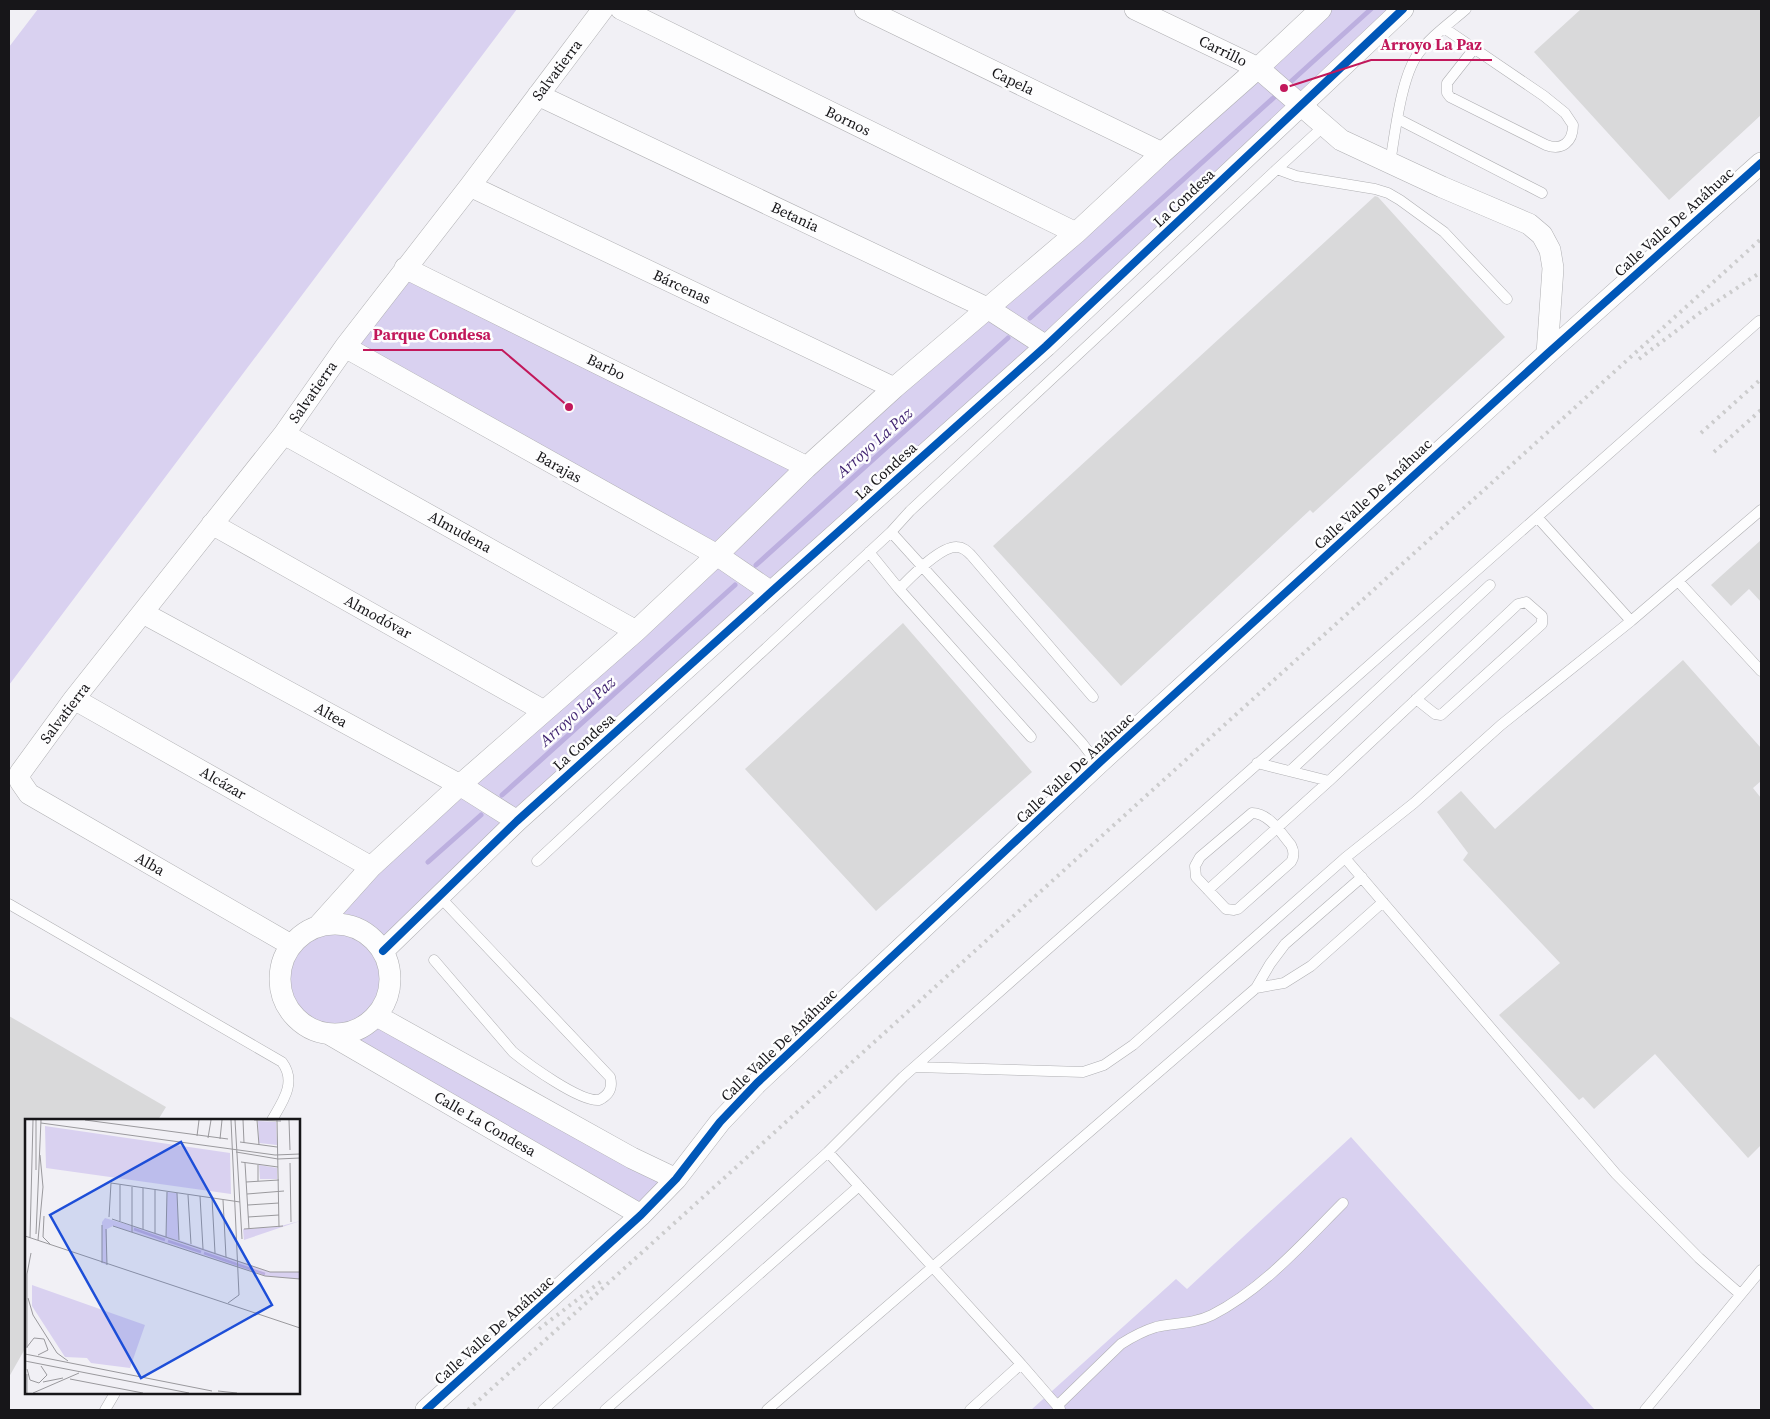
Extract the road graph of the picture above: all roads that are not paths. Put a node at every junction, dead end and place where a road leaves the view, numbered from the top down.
1 (603, 9) edge
2 (621, 9) edge
3 (865, 9) edge
4 (1135, 9) edge
5 (1321, 9) edge
6 (1403, 9) edge
7 (1466, 9) edge
8 (1444, 28) junction
9 (1473, 50) junction
10 (1262, 70) junction
11 (538, 95) junction
12 (1298, 103) junction
13 (1398, 118) junction
14 (1324, 126) junction
15 (1162, 153) junction
16 (1390, 163) junction
17 (1761, 163) edge
18 (1277, 170) junction
19 (470, 186) junction
20 (1542, 193) dead end
21 (1076, 233) junction
22 (405, 268) junction
23 (1507, 299) dead end
24 (989, 309) junction
25 (1759, 321) dead end
26 (1046, 346) junction
27 (345, 347) junction
28 (1547, 354) junction
29 (894, 388) junction
30 (284, 434) junction
31 (807, 466) junction
32 (1761, 510) edge
33 (1537, 517) junction
34 (212, 524) junction
35 (891, 532) junction
36 (869, 552) junction
37 (717, 555) junction
38 (922, 567) junction
39 (1678, 582) junction
40 (1490, 585) dead end
41 (899, 589) junction
42 (771, 592) junction
43 (143, 613) junction
44 (1630, 622) junction
45 (636, 631) junction
46 (1761, 671) edge
47 (1093, 697) dead end
48 (74, 698) junction
49 (1416, 699) junction
50 (544, 711) junction
51 (1031, 737) dead end
52 (1257, 763) junction
53 (1098, 764) junction
54 (1290, 771) junction
55 (20, 773) joint
56 (1329, 781) junction
57 (460, 785) junction
58 (518, 821) junction
59 (1277, 828) junction
60 (1345, 858) junction
61 (537, 861) dead end
62 (371, 867) junction
63 (1362, 877) junction
64 (1208, 890) junction
65 (439, 896) junction
66 (1383, 902) junction
67 (9, 904) edge
68 (318, 926) junction
69 (291, 945) junction
70 (383, 950) junction
71 (434, 960) dead end
72 (1256, 988) junction
73 (377, 1016) junction
74 (329, 1034) junction
75 (915, 1067) junction
76 (273, 1119) edge
77 (828, 1152) junction
78 (676, 1179) junction
79 (859, 1186) junction
80 (1342, 1203) dead end
81 (641, 1214) junction
82 (932, 1266) junction
83 (1761, 1270) edge
84 (1740, 1294) junction
85 (1021, 1364) junction
86 (114, 1394) edge
87 (1059, 1408) edge
88 (105, 1410) edge
89 (426, 1410) edge
90 (543, 1410) edge
91 (605, 1410) edge
92 (768, 1410) edge
93 (970, 1410) edge
94 (1645, 1410) edge

1 - 11 street, Salvatierra
2 - 21 street, Bornos
3 - 15 street, Capela
4 - 10 street, Carrillo
5 - 10 street
6 - 12 street, La Condesa
7 - 8 lane
8 - 9 lane
8 - 13 lane
9 - 9 lane
10 - 12 street, Carrillo
10 - 15 street
11 - 19 street, Salvatierra
11 - 24 street, Betania
12 - 14 street, Carrillo
12 - 26 street, La Condesa
13 - 16 lane
13 - 20 lane
14 - 16 street, Carrillo
14 - 18 lane
15 - 21 street
16 - 28 street, Carrillo
17 - 28 street, Calle Valle De Anáhuac
18 - 23 lane
18 - 35 lane
19 - 22 street, Salvatierra
19 - 29 street, Bárcenas
21 - 24 street
22 - 27 street, Salvatierra
22 - 31 street, Barbo
24 - 26 street, Betania
24 - 29 street
25 - 33 lane
26 - 42 street, La Condesa
27 - 30 street, Salvatierra
27 - 37 street, Barajas
28 - 53 street, Calle Valle De Anáhuac
29 - 31 street
30 - 34 street, Salvatierra
30 - 45 street, Almudena
31 - 37 street
32 - 39 lane
33 - 44 lane
33 - 52 lane
34 - 43 street, Salvatierra
34 - 50 street, Almodóvar
35 - 36 lane
35 - 38 lane
36 - 41 lane
36 - 61 lane
37 - 42 street, Barajas
37 - 45 street
38 - 41 lane
38 - 47 lane
38 - 53 lane
39 - 44 lane
39 - 46 lane
40 - 54 lane
41 - 51 lane
42 - 58 street, La Condesa
43 - 48 street, Salvatierra
43 - 57 street, Altea
44 - 60 lane
45 - 50 street
48 - 55 street, Salvatierra
48 - 62 street, Alcázar
49 - 49 lane
49 - 56 lane
50 - 57 street
52 - 54 lane
52 - 75 lane
53 - 78 street, Calle Valle De Anáhuac
54 - 56 lane
55 - 69 street, Alba
56 - 59 lane
57 - 58 street, Altea
57 - 62 street
58 - 65 street, La Condesa
59 - 64 lane
59 - 64 lane
59 - 64 lane
60 - 63 lane
60 - 75 lane
62 - 68 street
63 - 66 lane
63 - 72 lane
65 - 70 street, La Condesa
65 - 71 lane
66 - 72 lane
66 - 84 lane
67 - 76 lane
68 - 69 street
68 - 70 street
69 - 74 street
70 - 73 street
72 - 82 lane
73 - 74 street
73 - 78 street
74 - 81 street, Calle La Condesa
75 - 77 lane
77 - 79 lane
77 - 90 lane
78 - 81 street, Calle Valle De Anáhuac
79 - 82 lane
79 - 91 lane
80 - 87 lane
81 - 89 street, Calle Valle De Anáhuac
82 - 85 lane
82 - 92 lane
83 - 84 lane
84 - 94 lane
85 - 87 lane
85 - 93 lane
86 - 88 lane

